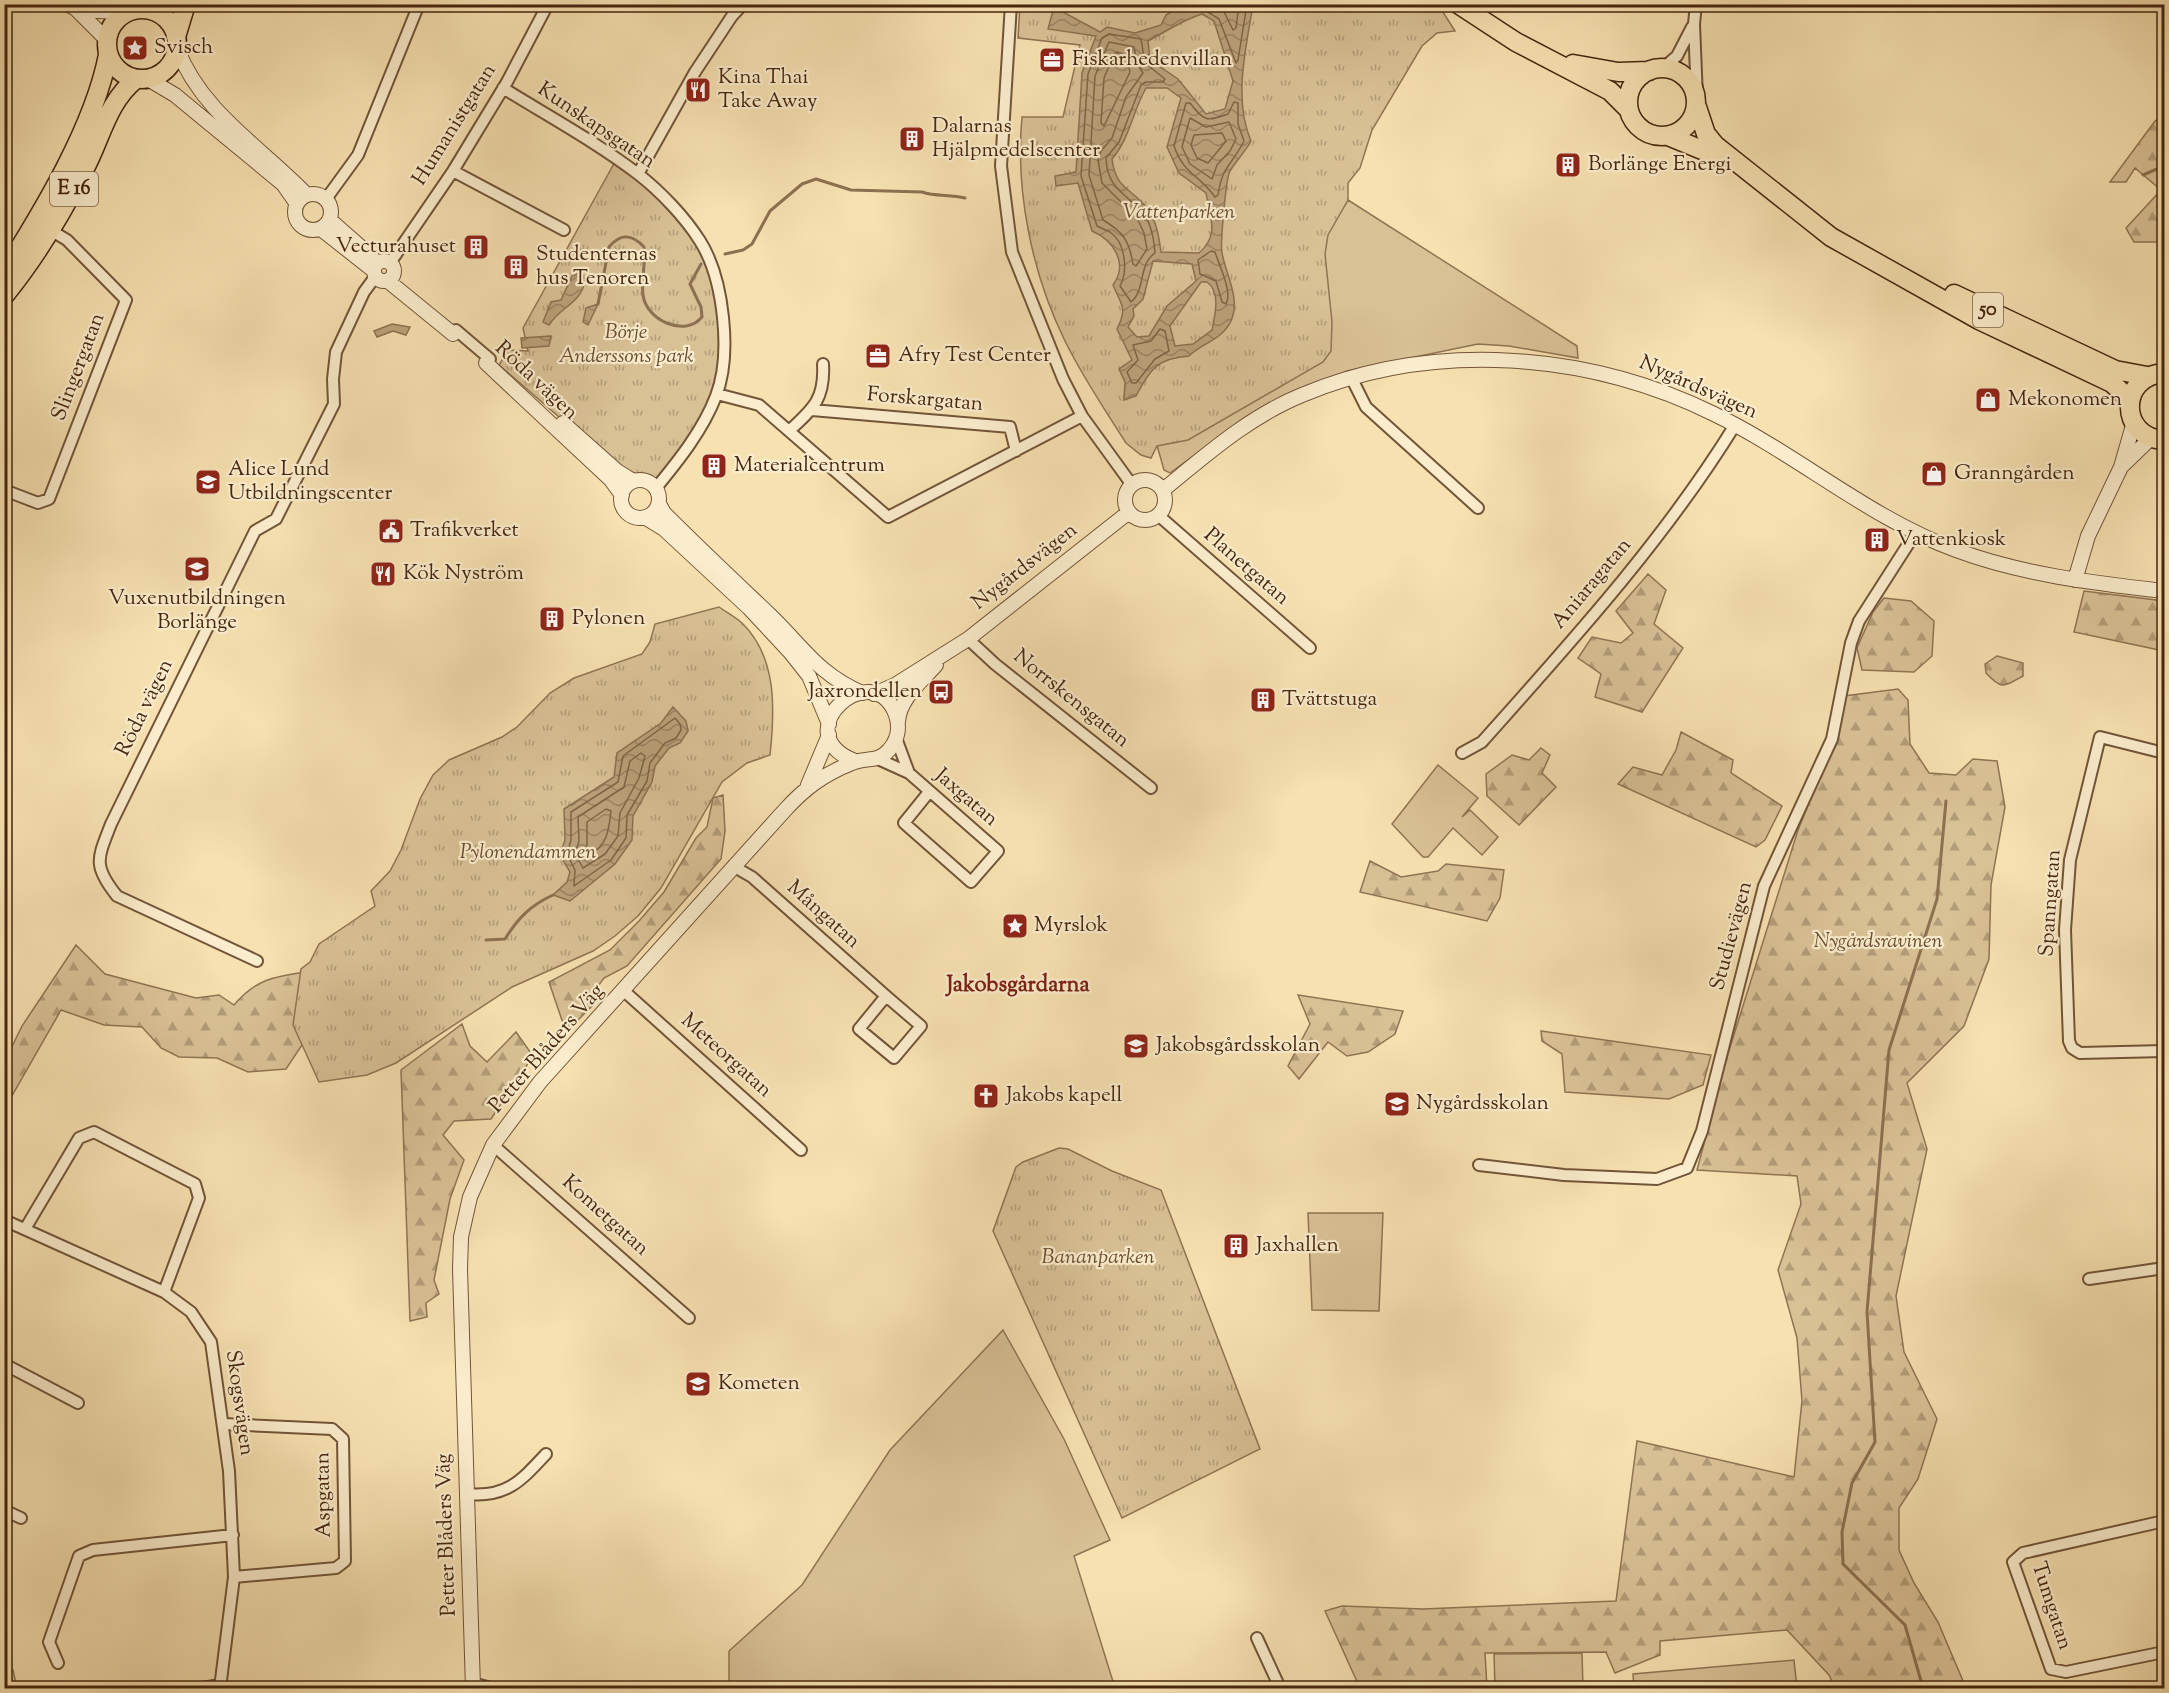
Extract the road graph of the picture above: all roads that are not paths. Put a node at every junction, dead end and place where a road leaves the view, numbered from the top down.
1 (186, 4) edge
2 (419, 4) edge
3 (548, 4) edge
4 (744, 4) edge
5 (1011, 4) edge
6 (1458, 4) edge
7 (1696, 4) edge
8 (71, 7) edge
9 (149, 7) edge
10 (125, 13) junction
11 (1694, 24) junction
12 (177, 42) junction
13 (107, 48) junction
14 (1545, 57) junction
15 (1656, 70) junction
16 (142, 79) junction
17 (503, 87) junction
18 (1697, 102) junction
19 (1629, 110) junction
20 (1668, 136) junction
21 (1742, 167) junction
22 (453, 171) junction
23 (638, 174) junction
24 (302, 199) junction
25 (326, 199) junction
26 (325, 224) junction
27 (564, 230) dead end
28 (52, 231) junction
29 (1831, 237) junction
30 (383, 272) junction
31 (4, 273) edge
32 (4, 296) edge
33 (454, 332) joint
34 (488, 361) junction
35 (823, 364) dead end
36 (2160, 373) edge
37 (1351, 377) junction
38 (717, 394) junction
39 (2130, 400) junction
40 (812, 410) junction
41 (1082, 416) junction
42 (2134, 422) junction
43 (1735, 425) junction
44 (790, 430) junction
45 (2158, 439) edge
46 (1016, 451) junction
47 (2121, 467) junction
48 (633, 481) junction
49 (1132, 485) junction
50 (656, 488) junction
51 (4, 490) edge
52 (1163, 490) junction
53 (622, 495) junction
54 (659, 504) junction
55 (1478, 508) dead end
56 (1129, 512) junction
57 (1158, 516) junction
58 (646, 518) junction
59 (1916, 531) junction
60 (2075, 580) junction
61 (2164, 591) edge
62 (968, 639) junction
63 (1310, 648) dead end
64 (946, 654) junction
65 (868, 693) junction
66 (898, 723) junction
67 (829, 729) junction
68 (896, 738) junction
69 (1462, 753) dead end
70 (2164, 753) edge
71 (878, 759) junction
72 (855, 761) junction
73 (909, 773) junction
74 (808, 786) junction
75 (1151, 788) dead end
76 (929, 792) junction
77 (733, 866) junction
78 (257, 961) dead end
79 (624, 991) junction
80 (886, 996) junction
81 (2164, 1051) edge
82 (493, 1145) junction
83 (801, 1150) dead end
84 (1479, 1165) dead end
85 (4, 1220) edge
86 (25, 1228) junction
87 (2164, 1268) edge
88 (2089, 1279) dead end
89 (164, 1292) junction
90 (689, 1318) dead end
91 (4, 1364) edge
92 (78, 1403) dead end
93 (224, 1424) junction
94 (546, 1454) dead end
95 (467, 1494) junction
96 (4, 1510) edge
97 (21, 1518) dead end
98 (2164, 1521) edge
99 (233, 1534) junction
100 (234, 1576) junction
101 (1257, 1638) dead end
102 (2164, 1652) edge
103 (58, 1663) dead end
104 (472, 1686) edge
105 (220, 1687) edge
106 (202, 1689) edge
107 (491, 1689) edge
108 (1280, 1689) edge

1 - 12 highway
2 - 25 street
3 - 17 street, Humanistgatan
4 - 23 street
5 - 41 street
6 - 14 highway
7 - 11 street
8 - 10 street
8 - 13 street
9 - 10 highway
9 - 12 highway
10 - 13 highway
11 - 15 street
11 - 18 street
12 - 16 highway
12 - 24 street
13 - 16 highway
13 - 31 highway, E 16
14 - 15 highway
14 - 19 highway
15 - 18 highway
15 - 19 highway
16 - 24 street
16 - 28 highway, E 16
17 - 22 street, Humanistgatan
17 - 23 street, Kunskapsgatan
18 - 20 highway
18 - 21 highway, 50
19 - 20 highway
20 - 21 highway, 50
21 - 29 highway, 50
22 - 27 street
22 - 30 street, Humanistgatan
23 - 38 street, Kunskapsgatan
24 - 25 street
24 - 26 street
25 - 26 street
26 - 30 street, Röda vägen
28 - 32 highway, E 16
28 - 51 street, Slingergatan
29 - 36 highway, 50
29 - 39 highway, 50
30 - 33 street, Röda vägen
30 - 78 street, Röda vägen
33 - 34 street, Röda vägen
34 - 48 street, Röda vägen
34 - 53 street, Röda vägen
35 - 40 street
36 - 39 highway
37 - 43 street, Nygårdsvägen
37 - 52 street, Nygårdsvägen
37 - 55 street
38 - 44 street
38 - 50 street, Kunskapsgatan
39 - 42 highway
40 - 44 street
40 - 46 street, Forskargatan
41 - 46 street
41 - 49 street
42 - 45 highway
42 - 47 street
43 - 59 street, Nygårdsvägen
43 - 69 street, Aniaragatan
44 - 46 street
45 - 47 street
47 - 60 street
48 - 50 street
48 - 53 street
49 - 52 street
49 - 56 street
50 - 54 street
52 - 57 street
53 - 58 street
54 - 58 street
54 - 65 street
56 - 57 street
56 - 62 street, Nygårdsvägen
57 - 63 street, Planetgatan
58 - 67 street
59 - 60 street, Nygårdsvägen
59 - 84 street, Studievägen
60 - 61 street, Nygårdsvägen
62 - 64 street, Nygårdsvägen
62 - 75 street, Norrskensgatan
64 - 65 street, Nygårdsvägen
64 - 66 street, Nygårdsvägen
65 - 66 street
65 - 67 street
66 - 68 street
67 - 72 street
67 - 74 street, Petter Blåders Väg
68 - 71 street
68 - 73 street, Jaxgatan
70 - 81 street, Spanngatan
71 - 72 street
71 - 73 street, Jaxgatan
72 - 74 street, Petter Blåders Väg
73 - 76 street, Jaxgatan
74 - 77 street, Petter Blåders Väg
76 - 76 street, Jaxgatan
77 - 79 street, Petter Blåders Väg
77 - 80 street, Mångatan
79 - 82 street, Petter Blåders Väg
79 - 83 street, Meteorgatan
80 - 80 street, Mångatan
82 - 90 street, Kometgatan
82 - 95 street, Petter Blåders Väg
85 - 86 street, Skogsvägen
86 - 89 street, Skogsvägen
86 - 89 street
87 - 88 street
89 - 93 street, Skogsvägen
91 - 92 street
93 - 99 street, Skogsvägen
93 - 100 street, Aspgatan
94 - 95 street
95 - 104 street, Petter Blåders Väg
96 - 97 street
98 - 102 street, Tumgatan
99 - 100 street, Skogsvägen
99 - 103 street
100 - 105 street, Skogsvägen
101 - 108 street
104 - 107 street
105 - 106 street, Skogsvägen

